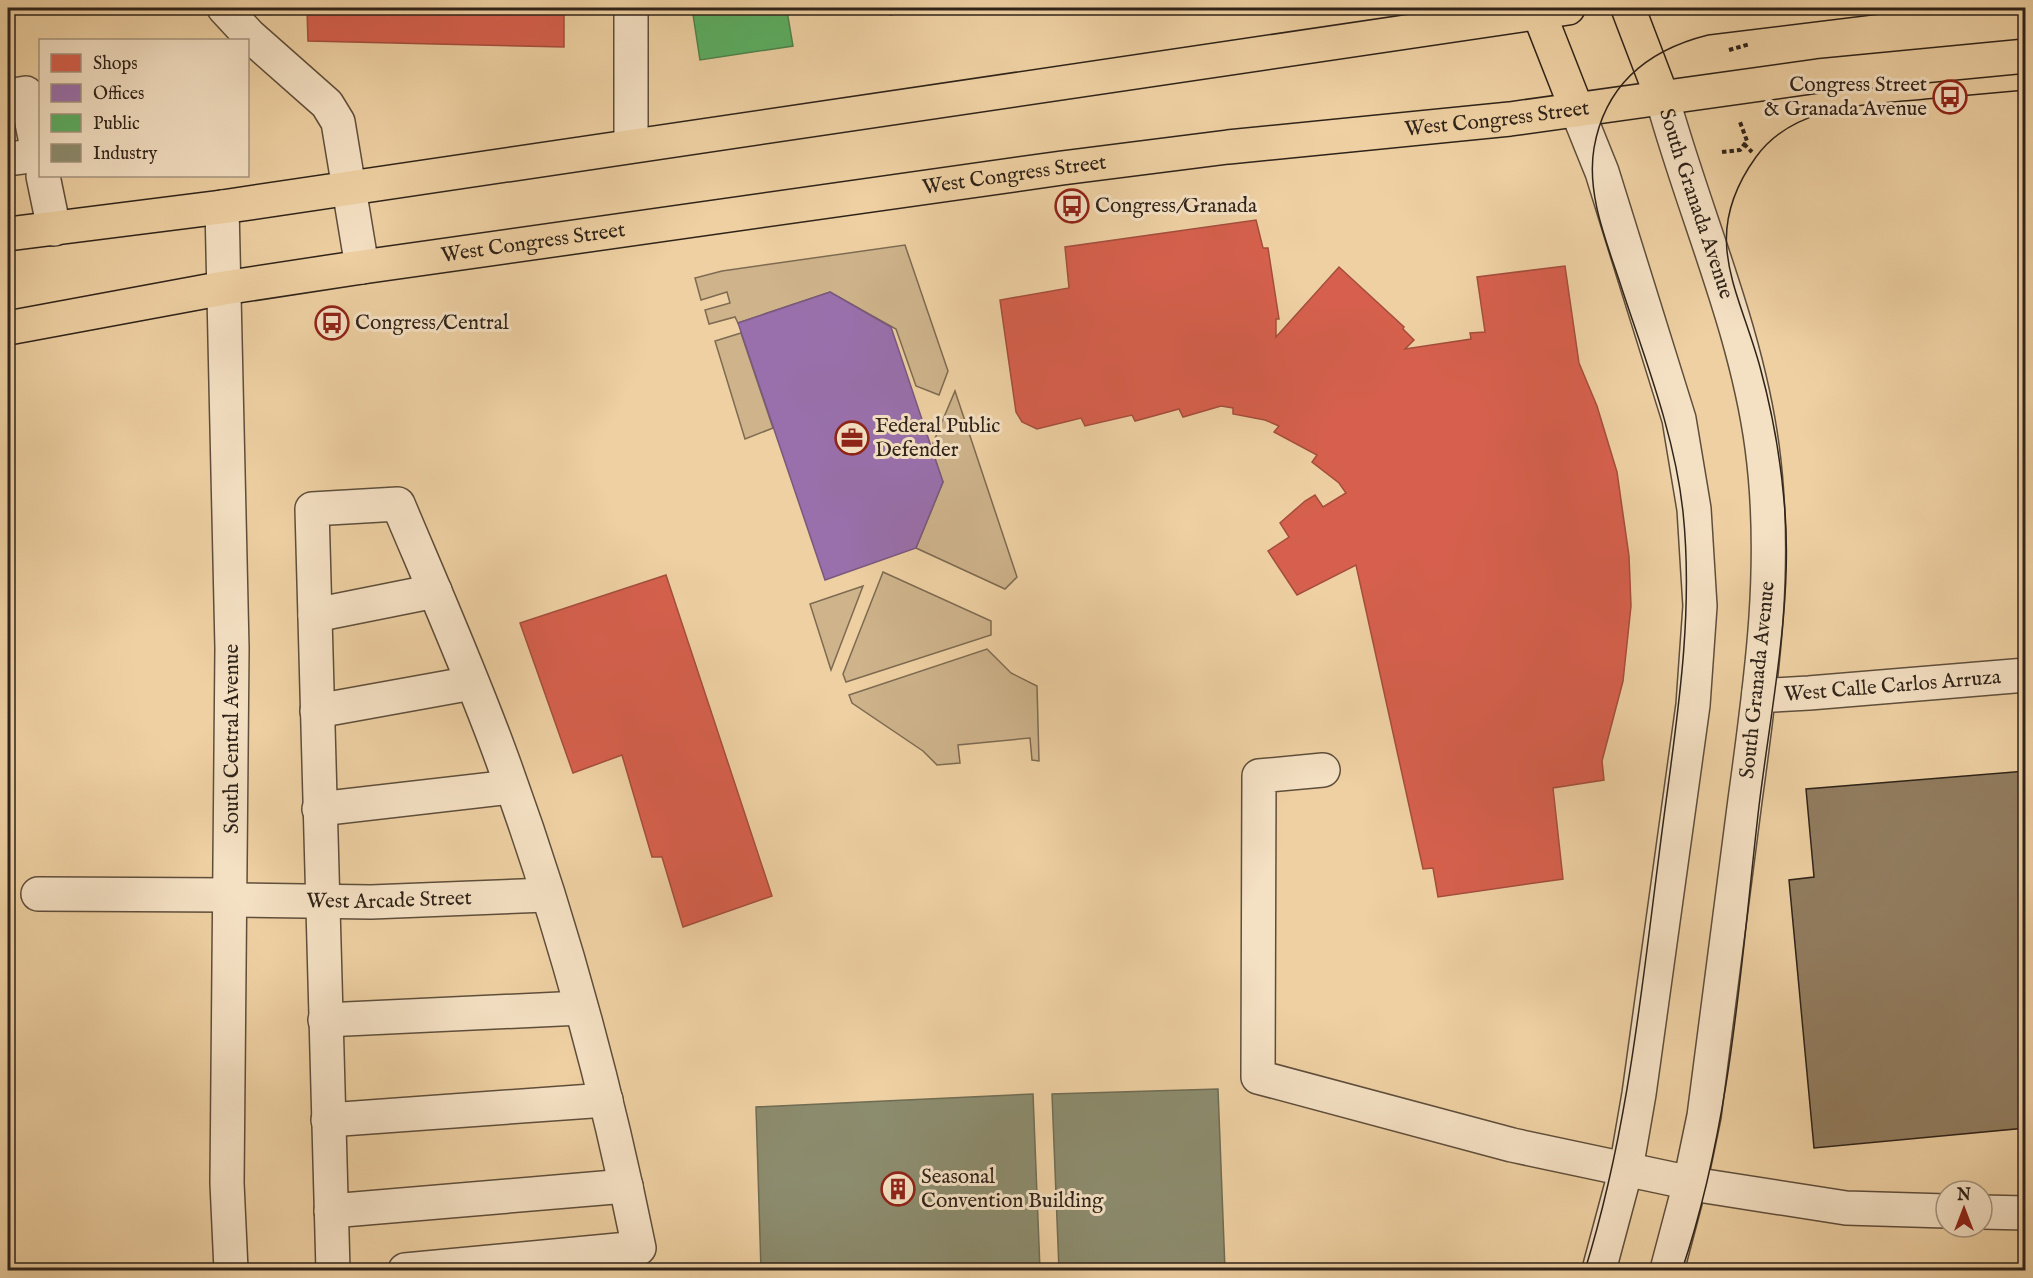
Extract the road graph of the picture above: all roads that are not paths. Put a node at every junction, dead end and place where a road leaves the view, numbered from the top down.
1 (224, 8) edge
2 (631, 8) edge
3 (1628, 8) edge
4 (1548, 9) edge
5 (2025, 56) edge
6 (8, 96) edge
7 (1662, 97) junction
8 (1577, 110) junction
9 (631, 144) junction
10 (28, 152) edge
11 (348, 188) junction
12 (222, 207) junction
13 (54, 229) junction
14 (8, 234) edge
15 (362, 267) junction
16 (224, 288) junction
17 (8, 328) edge
18 (435, 591) junction
19 (315, 615) junction
20 (2025, 675) edge
21 (472, 683) junction
22 (1759, 692) junction
23 (317, 711) junction
24 (1323, 770) dead end
25 (511, 787) junction
26 (319, 809) junction
27 (38, 894) dead end
28 (546, 896) junction
29 (231, 898) junction
30 (322, 902) junction
31 (581, 1008) junction
32 (325, 1020) junction
33 (606, 1100) junction
34 (328, 1120) junction
35 (1626, 1169) junction
36 (1690, 1183) junction
37 (626, 1186) junction
38 (332, 1211) junction
39 (1934, 1211) edge
40 (1994, 1212) edge
41 (2025, 1213) edge
42 (639, 1259) edge
43 (231, 1270) edge
44 (333, 1270) edge
45 (405, 1270) edge
46 (1599, 1270) edge
47 (1667, 1270) edge

1 - 11 street
2 - 9 street
3 - 7 main road
4 - 8 main road
4 - 9 main road
5 - 7 main road, West Congress Street
6 - 10 street
7 - 8 main road, West Congress Street
7 - 22 street, South Granada Avenue
8 - 15 main road, West Congress Street
8 - 35 street
9 - 11 main road
10 - 13 street
11 - 12 main road
11 - 15 street
12 - 13 main road
12 - 16 street, South Central Avenue
13 - 14 main road
15 - 16 main road, West Congress Street
16 - 17 main road, West Congress Street
16 - 29 street, South Central Avenue
18 - 19 street
18 - 19 street
18 - 21 street
19 - 23 street
20 - 22 street, West Calle Carlos Arruza
21 - 23 street
21 - 25 street
22 - 36 street, South Granada Avenue
23 - 26 street
24 - 35 street
25 - 26 street
25 - 28 street
26 - 30 street
27 - 29 street, West Arcade Street
28 - 30 street, West Arcade Street
28 - 31 street
29 - 30 street, West Arcade Street
29 - 43 street, South Central Avenue
30 - 32 street
31 - 32 street
31 - 33 street
32 - 34 street
33 - 34 street
33 - 37 street
34 - 38 street
35 - 36 street
35 - 46 street
36 - 39 street
36 - 47 street, South Granada Avenue
37 - 38 street
37 - 42 street
38 - 44 street
40 - 41 street
42 - 45 street

